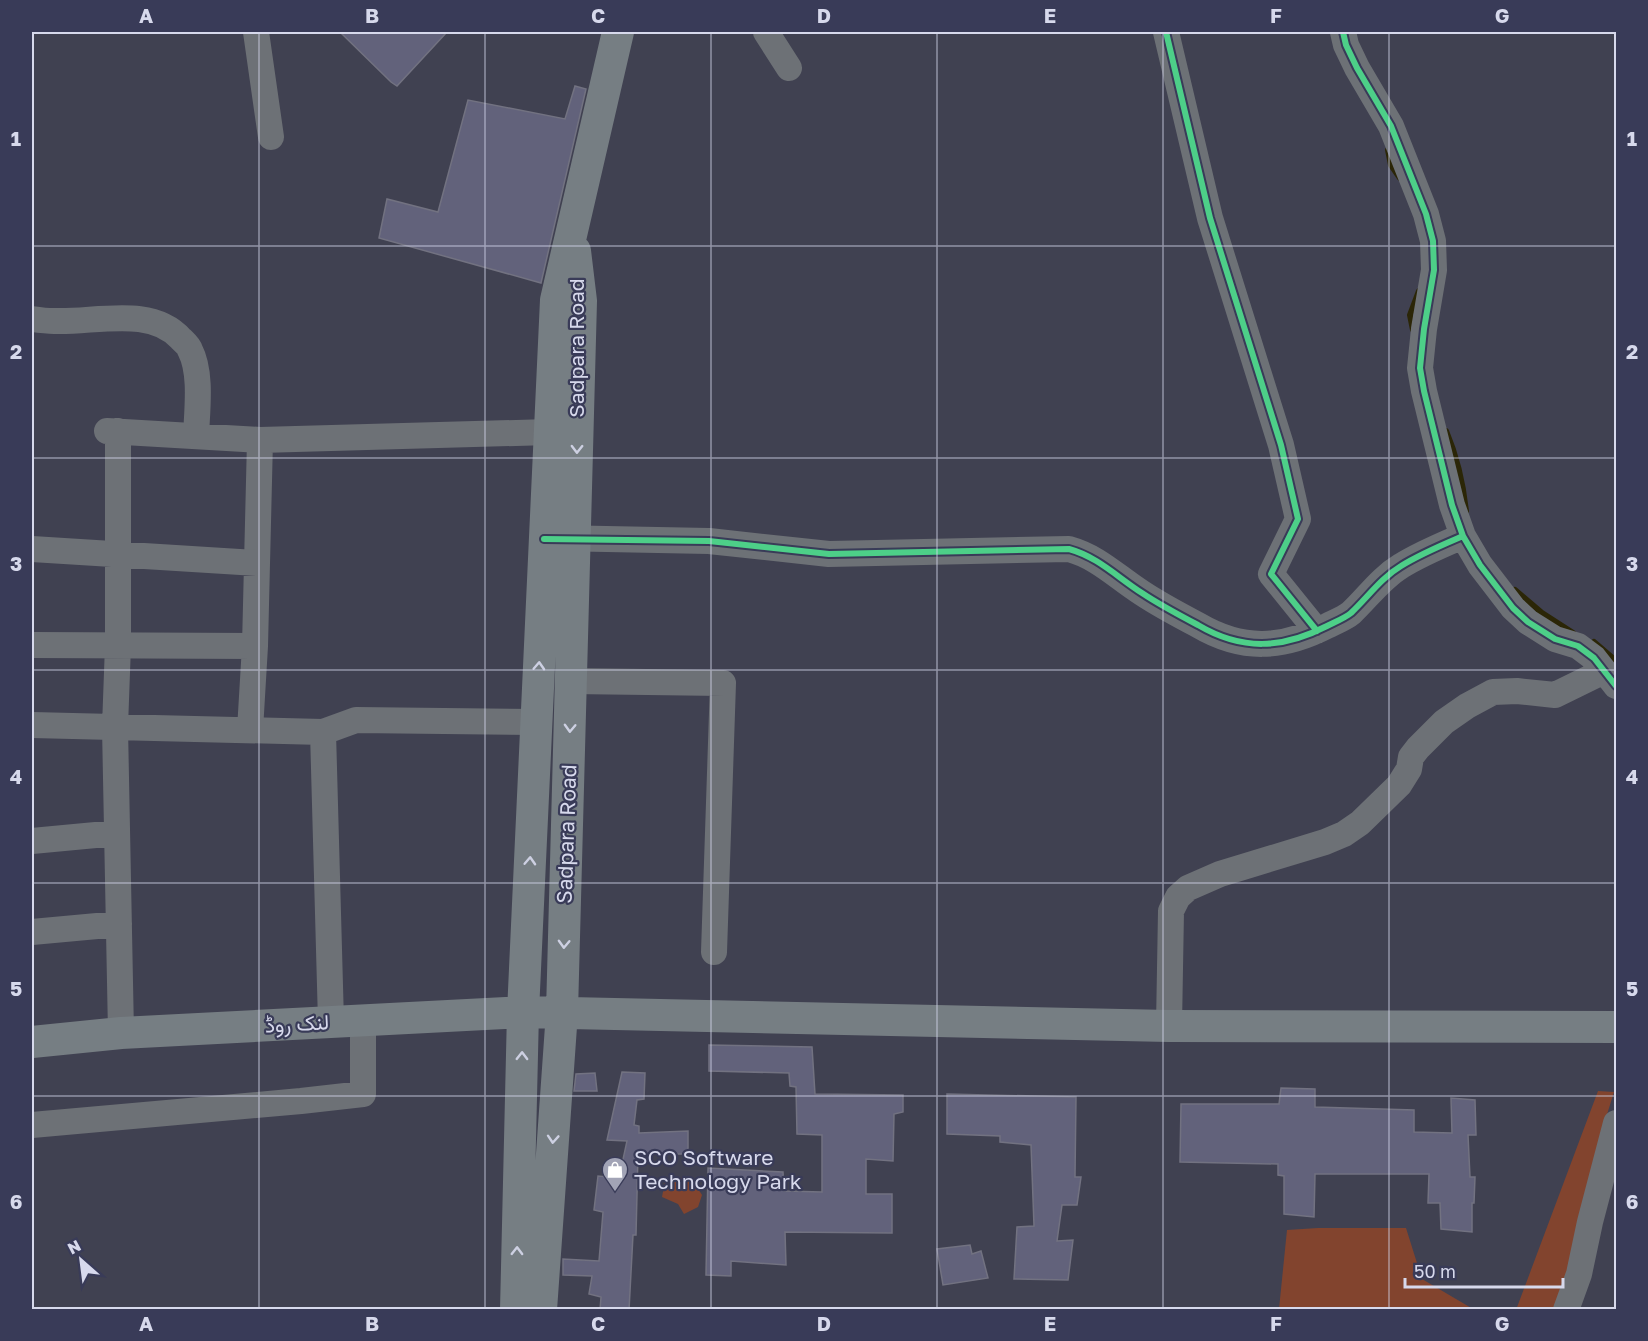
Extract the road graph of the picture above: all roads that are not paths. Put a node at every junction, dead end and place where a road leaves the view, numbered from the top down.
1 (256, 32) edge
2 (618, 32) edge
3 (766, 32) edge
4 (1166, 32) edge
5 (1343, 32) edge
6 (789, 68) dead end
7 (271, 137) dead end
8 (572, 223) junction
9 (32, 319) edge
10 (549, 432) junction
11 (196, 436) junction
12 (260, 440) junction
13 (1462, 536) junction
14 (560, 538) junction
15 (32, 549) edge
16 (118, 555) junction
17 (257, 563) junction
18 (1317, 631) junction
19 (32, 645) edge
20 (118, 645) junction
21 (255, 646) junction
22 (1610, 678) edge
23 (571, 681) junction
24 (536, 722) junction
25 (32, 725) edge
26 (115, 728) junction
27 (250, 730) junction
28 (323, 732) junction
29 (117, 833) junction
30 (32, 841) edge
31 (119, 924) junction
32 (32, 932) edge
33 (714, 952) dead end
34 (522, 1012) junction
35 (562, 1012) junction
36 (363, 1021) junction
37 (331, 1022) junction
38 (1169, 1026) junction
39 (1617, 1027) edge
40 (121, 1034) junction
41 (32, 1042) edge
42 (1617, 1123) edge
43 (32, 1125) edge
44 (516, 1310) edge
45 (541, 1310) edge
46 (1566, 1310) edge

1 - 7 street
2 - 8 main road
3 - 6 street
4 - 18 street
5 - 13 street
8 - 10 main road, Sadpara Road
8 -> 14 main road, Sadpara Road
9 - 11 street
10 - 12 street
10 - 14 main road, Sadpara Road
11 - 12 street
11 - 16 street
12 - 17 street
13 - 18 street
13 - 22 street
14 - 18 street
14 - 23 main road, Sadpara Road
24 -> 14 main road, Sadpara Road
15 - 16 street
16 - 17 street
16 - 20 street
17 - 21 street
19 - 20 street
20 - 21 street
20 - 26 street
21 - 27 street
22 - 38 street
23 - 33 street
23 -> 35 main road, Sadpara Road
24 - 28 street
34 -> 24 main road, Sadpara Road
25 - 26 street
26 - 27 street
26 - 29 street
27 - 28 street
28 - 37 street
29 - 30 street
29 - 31 street
31 - 32 street
31 - 40 street
34 - 35 main road, لنک روڈ
34 - 36 main road, لنک روڈ
44 -> 34 main road, Sadpara Road
35 - 38 main road, لنک روڈ
35 -> 45 main road, Sadpara Road
36 - 37 main road, لنک روڈ
36 - 43 street
37 - 40 main road, لنک روڈ
38 - 39 main road, لنک روڈ
40 - 41 main road, لنک روڈ
42 - 46 street

